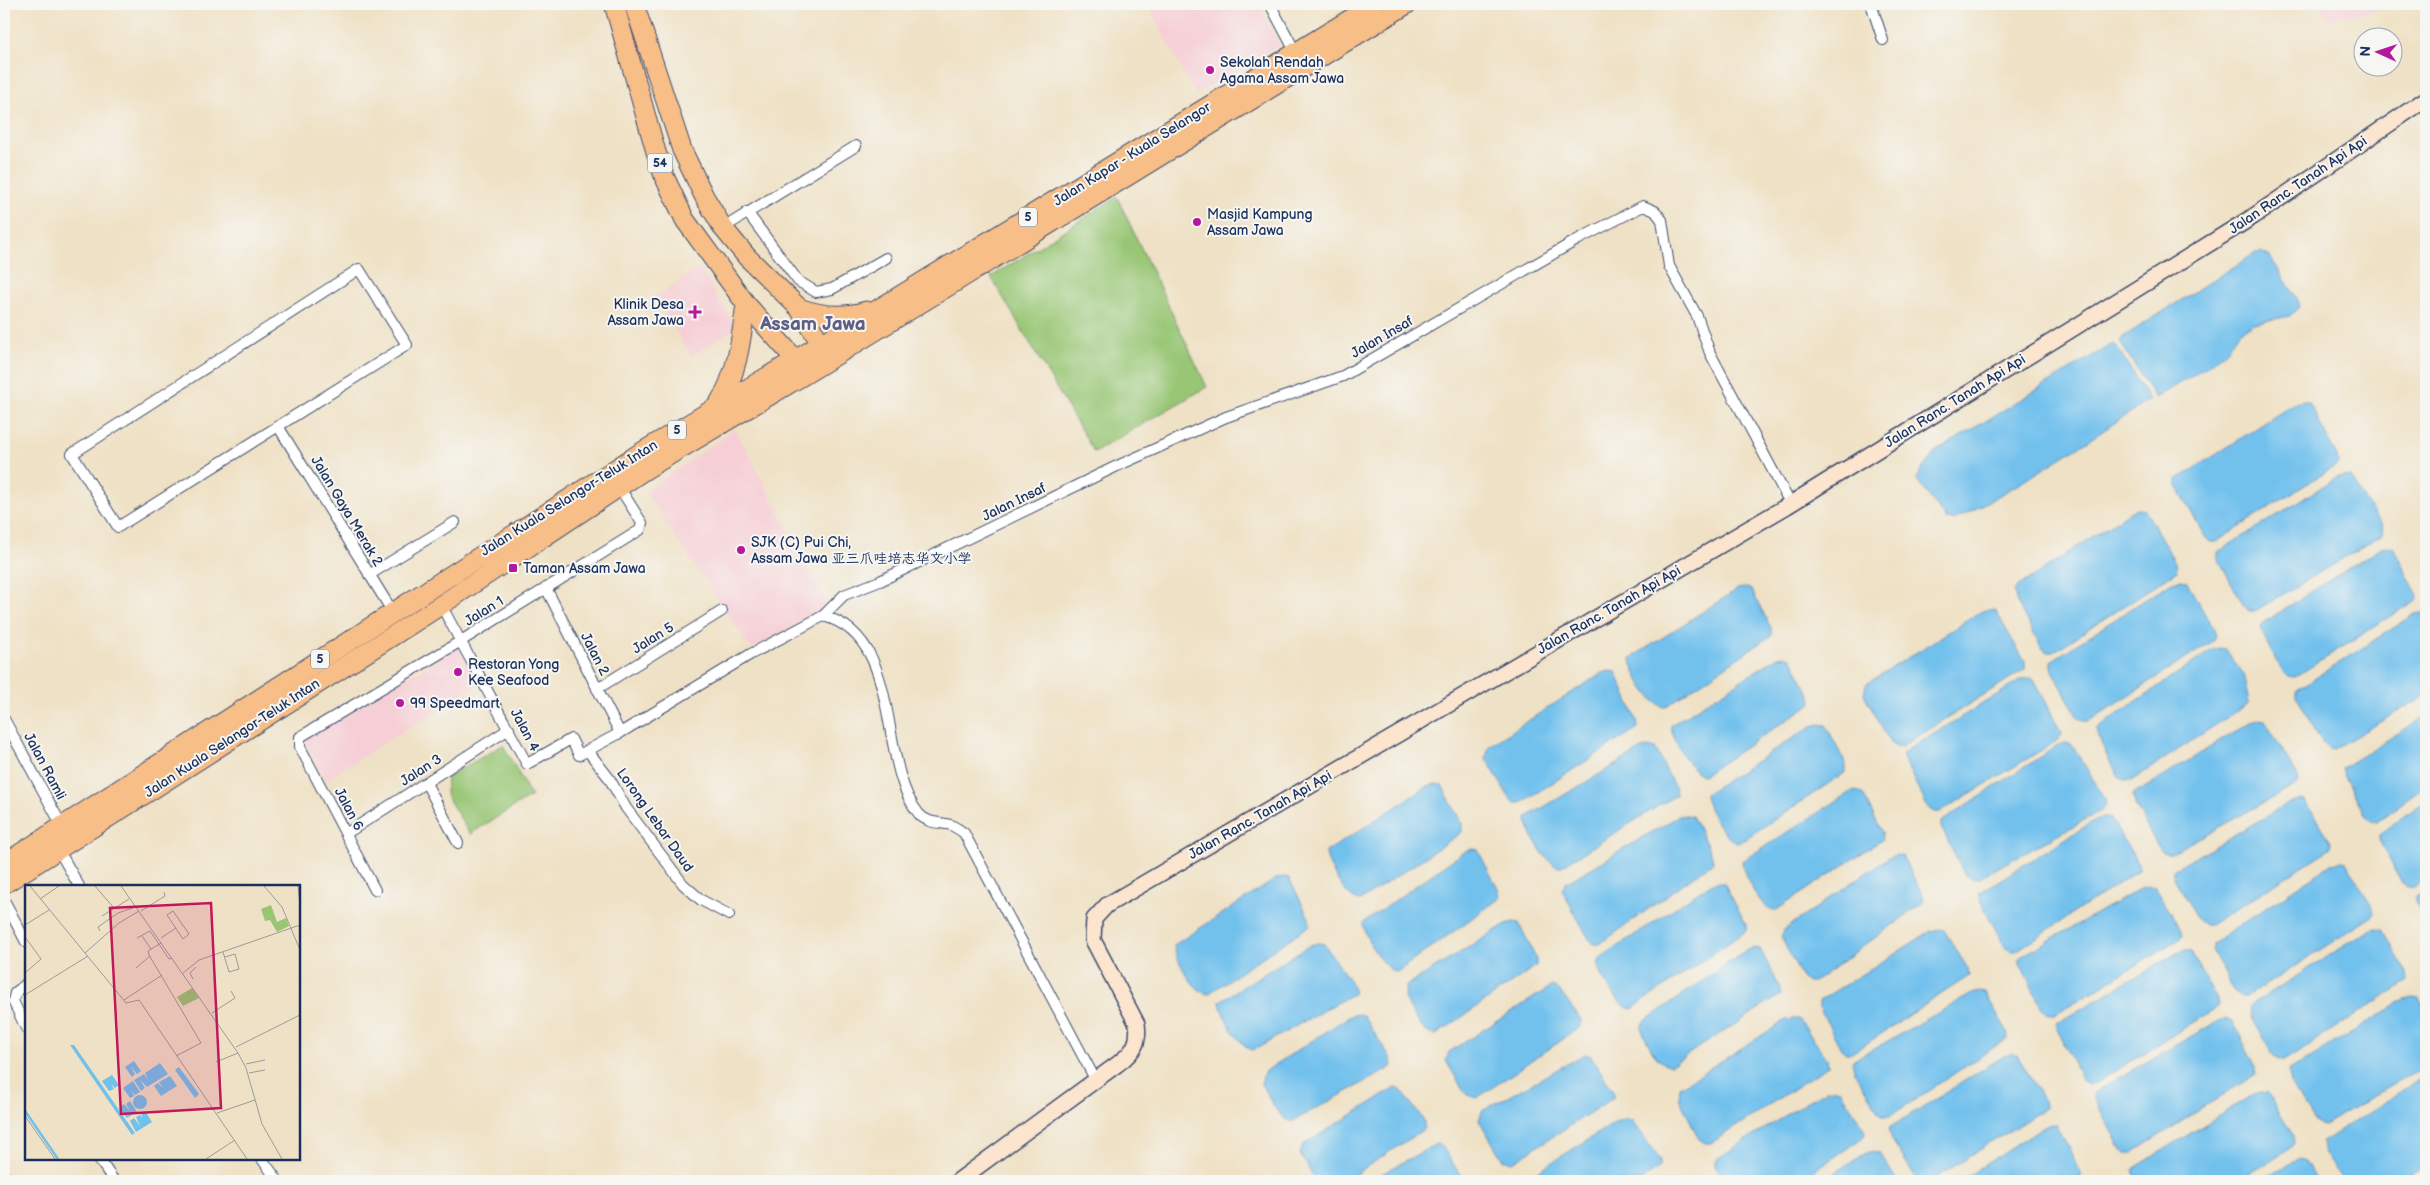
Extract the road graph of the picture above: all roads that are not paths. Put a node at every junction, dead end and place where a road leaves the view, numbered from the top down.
1 (614, 4) edge
2 (634, 4) edge
3 (1270, 4) edge
4 (1375, 4) edge
5 (1407, 4) edge
6 (1871, 4) edge
7 (1883, 40) dead end
8 (1296, 53) junction
9 (2426, 100) edge
10 (856, 146) dead end
11 (747, 212) junction
12 (723, 228) junction
13 (886, 258) dead end
14 (746, 304) junction
15 (886, 304) junction
16 (799, 308) junction
17 (830, 351) junction
18 (796, 366) junction
19 (717, 406) junction
20 (278, 426) junction
21 (619, 487) junction
22 (1790, 503) junction
23 (455, 522) dead end
24 (369, 574) junction
25 (546, 588) junction
26 (441, 605) junction
27 (392, 611) junction
28 (722, 611) dead end
29 (822, 616) junction
30 (461, 641) junction
31 (597, 689) junction
32 (4, 719) edge
33 (509, 729) junction
34 (620, 733) junction
35 (299, 740) joint
36 (588, 751) junction
37 (426, 783) junction
38 (62, 826) junction
39 (347, 833) junction
40 (458, 843) dead end
41 (58, 850) junction
42 (4, 864) edge
43 (4, 884) edge
44 (78, 885) edge
45 (375, 890) dead end
46 (4, 900) edge
47 (729, 915) dead end
48 (25, 940) edge
49 (25, 985) edge
50 (25, 1026) edge
51 (1094, 1079) junction
52 (100, 1160) edge
53 (263, 1160) edge
54 (4, 1175) edge
55 (8, 1181) edge
56 (114, 1181) edge
57 (278, 1181) edge
58 (958, 1181) edge

1 - 14 highway, 54
2 - 12 highway, 54
3 - 8 street
4 - 8 highway, Jalan Kapar - Kuala Selangor / 5
5 - 17 highway, Jalan Kapar - Kuala Selangor / 5
6 - 7 street
8 - 15 highway, Jalan Kapar - Kuala Selangor / 5
9 - 22 street, Jalan Ranc. Tanah Api Api
10 - 11 street
11 - 12 street
11 - 13 street
12 - 16 highway, 54
14 - 18 highway, 54
14 - 19 highway
15 - 16 highway
15 - 17 highway, Jalan Kapar - Kuala Selangor / 5
16 - 17 highway, 54
17 - 18 highway, Jalan Kapar - Kuala Selangor / 5
18 - 19 highway, Jalan Kuala Selangor-Teluk Intan / 5
18 - 21 highway, Jalan Kuala Selangor-Teluk Intan / 5
19 - 27 highway, Jalan Kuala Selangor-Teluk Intan / 5
20 - 20 street
20 - 24 street, Jalan Gaya Merak 2
21 - 25 street, Jalan 1
21 - 26 highway, Jalan Kuala Selangor-Teluk Intan / 5
22 - 29 street, Jalan Insaf
22 - 51 street, Jalan Ranc. Tanah Api Api
23 - 24 street
24 - 27 street, Jalan Gaya Merak 2
25 - 30 street, Jalan 1
25 - 31 street, Jalan 2
26 - 30 street, Jalan 4
26 - 41 highway, Jalan Kuala Selangor-Teluk Intan / 5
27 - 38 highway, Jalan Kuala Selangor-Teluk Intan / 5
28 - 31 street, Jalan 5
29 - 34 street
29 - 51 street
30 - 33 street, Jalan 4
30 - 35 street, Jalan 1
31 - 34 street, Jalan 2
32 - 38 street, Jalan Ramli
33 - 36 street, Jalan 4
33 - 37 street, Jalan 3
34 - 36 street
35 - 39 street, Jalan 6
36 - 47 street, Lorong Lebar Daud
37 - 39 street, Jalan 3
37 - 40 street
38 - 42 highway, Jalan Kuala Selangor-Teluk Intan / 5
39 - 45 street, Jalan 6
41 - 43 highway, Jalan Kuala Selangor-Teluk Intan / 5
41 - 44 street
46 - 48 street
49 - 50 street
51 - 58 street, Jalan Ranc. Tanah Api Api
52 - 56 street
53 - 57 street
54 - 55 street

